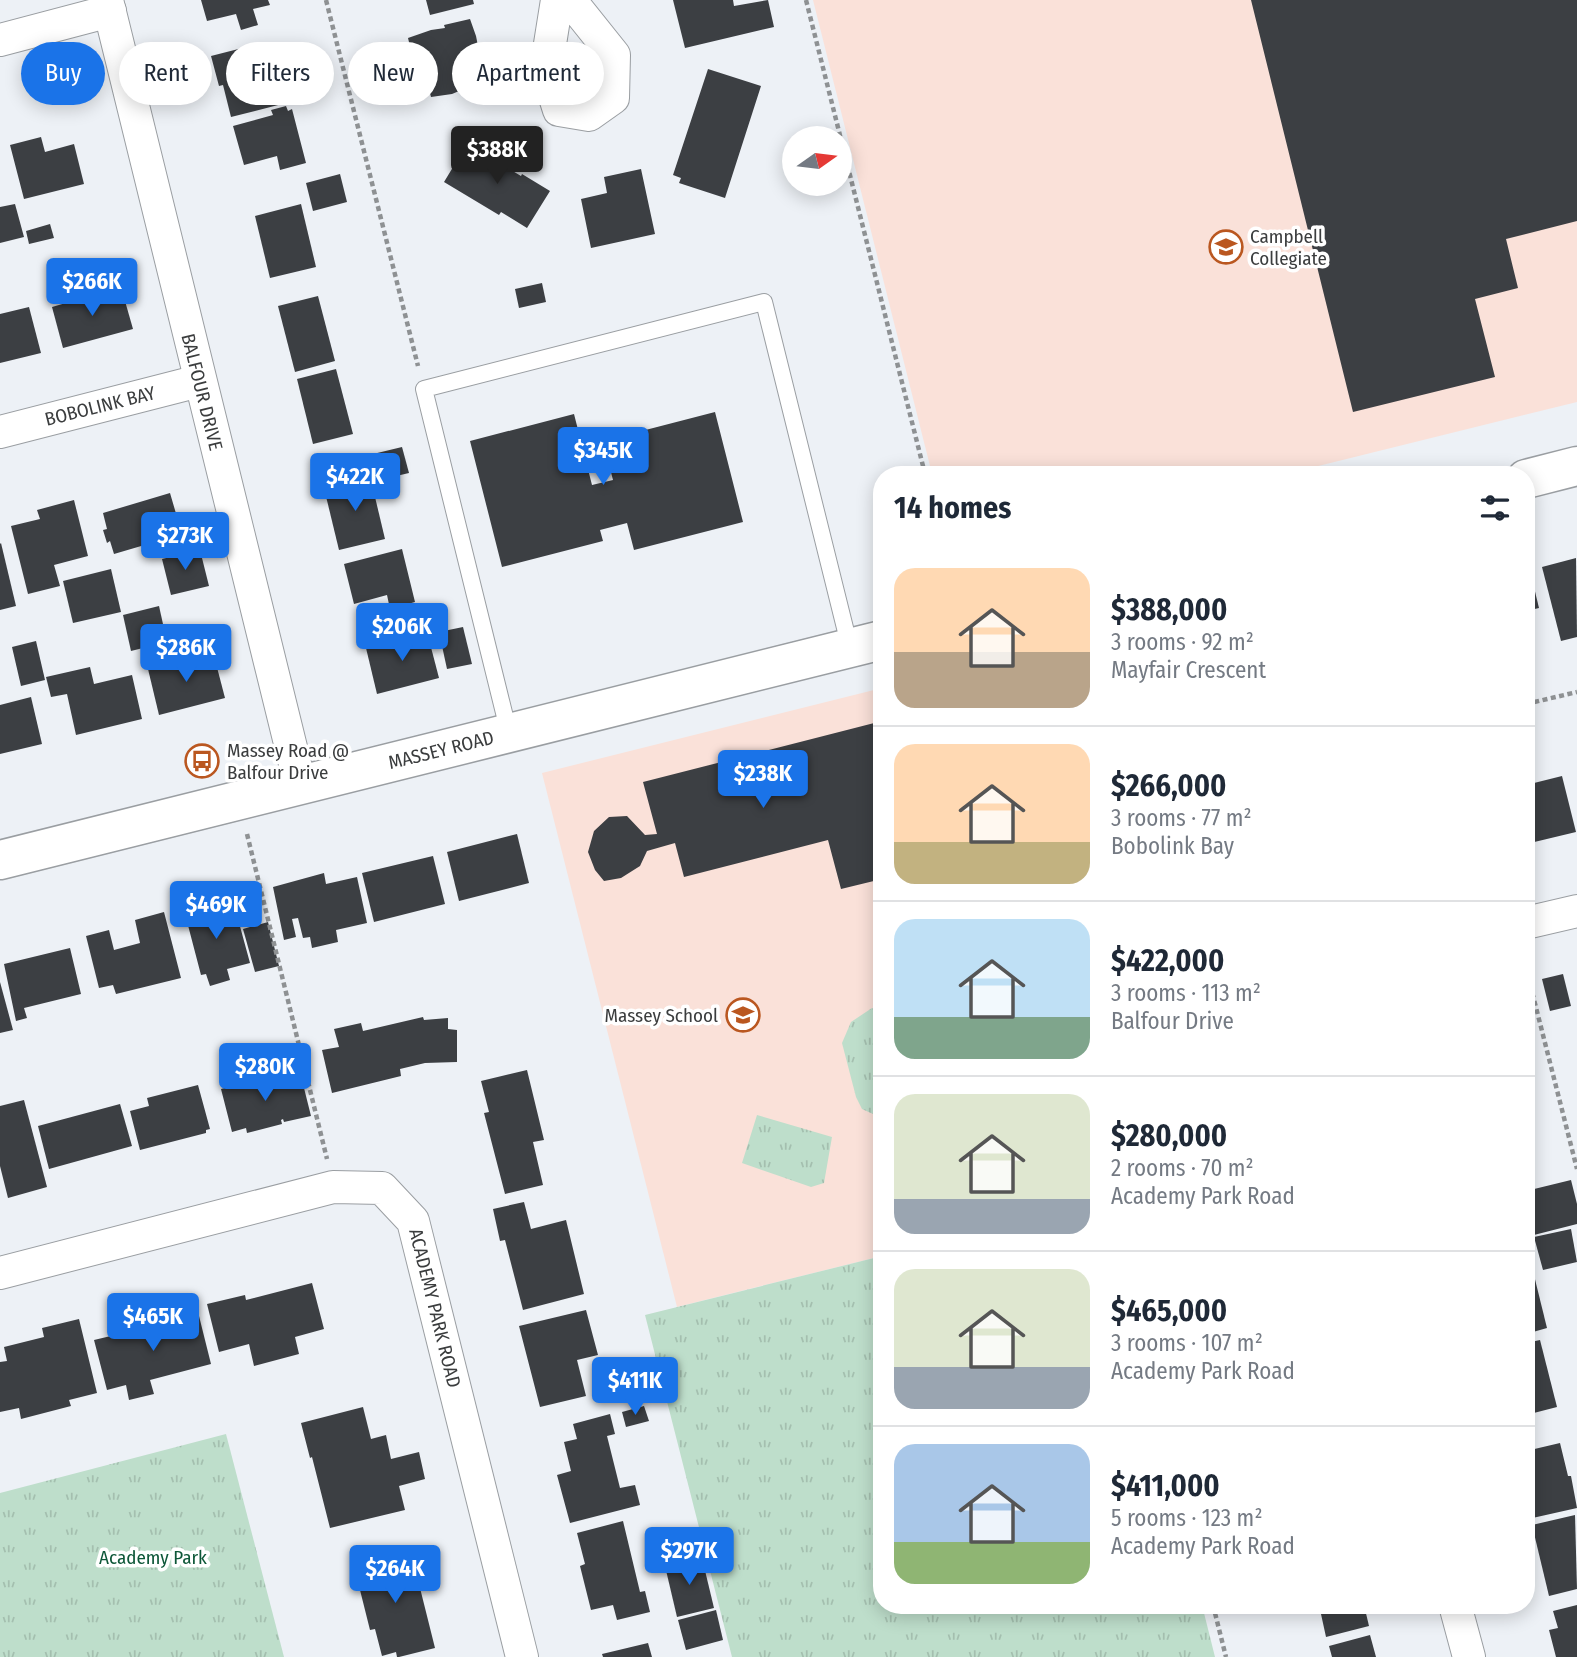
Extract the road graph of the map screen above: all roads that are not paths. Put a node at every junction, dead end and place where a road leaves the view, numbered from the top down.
1 (557, 0) edge
2 (570, 0) edge
3 (108, 5) edge
4 (0, 40) edge
5 (199, 381) junction
6 (0, 432) edge
7 (1577, 466) edge
8 (1535, 477) edge
9 (866, 644) edge
10 (509, 733) junction
11 (300, 784) junction
12 (0, 860) edge
13 (1577, 911) edge
14 (1535, 921) edge
15 (0, 1273) edge
16 (1457, 1614) edge
17 (522, 1657) edge
18 (1469, 1657) edge

1 - 2 street
3 - 4 street
3 - 5 street, BALFOUR DRIVE
5 - 6 street, BOBOLINK BAY
5 - 11 street, BALFOUR DRIVE
7 - 8 street
9 - 10 street, MASSEY ROAD
9 - 10 lane
10 - 11 street, MASSEY ROAD
11 - 12 street, MASSEY ROAD
13 - 14 street
15 - 17 street, ACADEMY PARK ROAD
16 - 18 street

